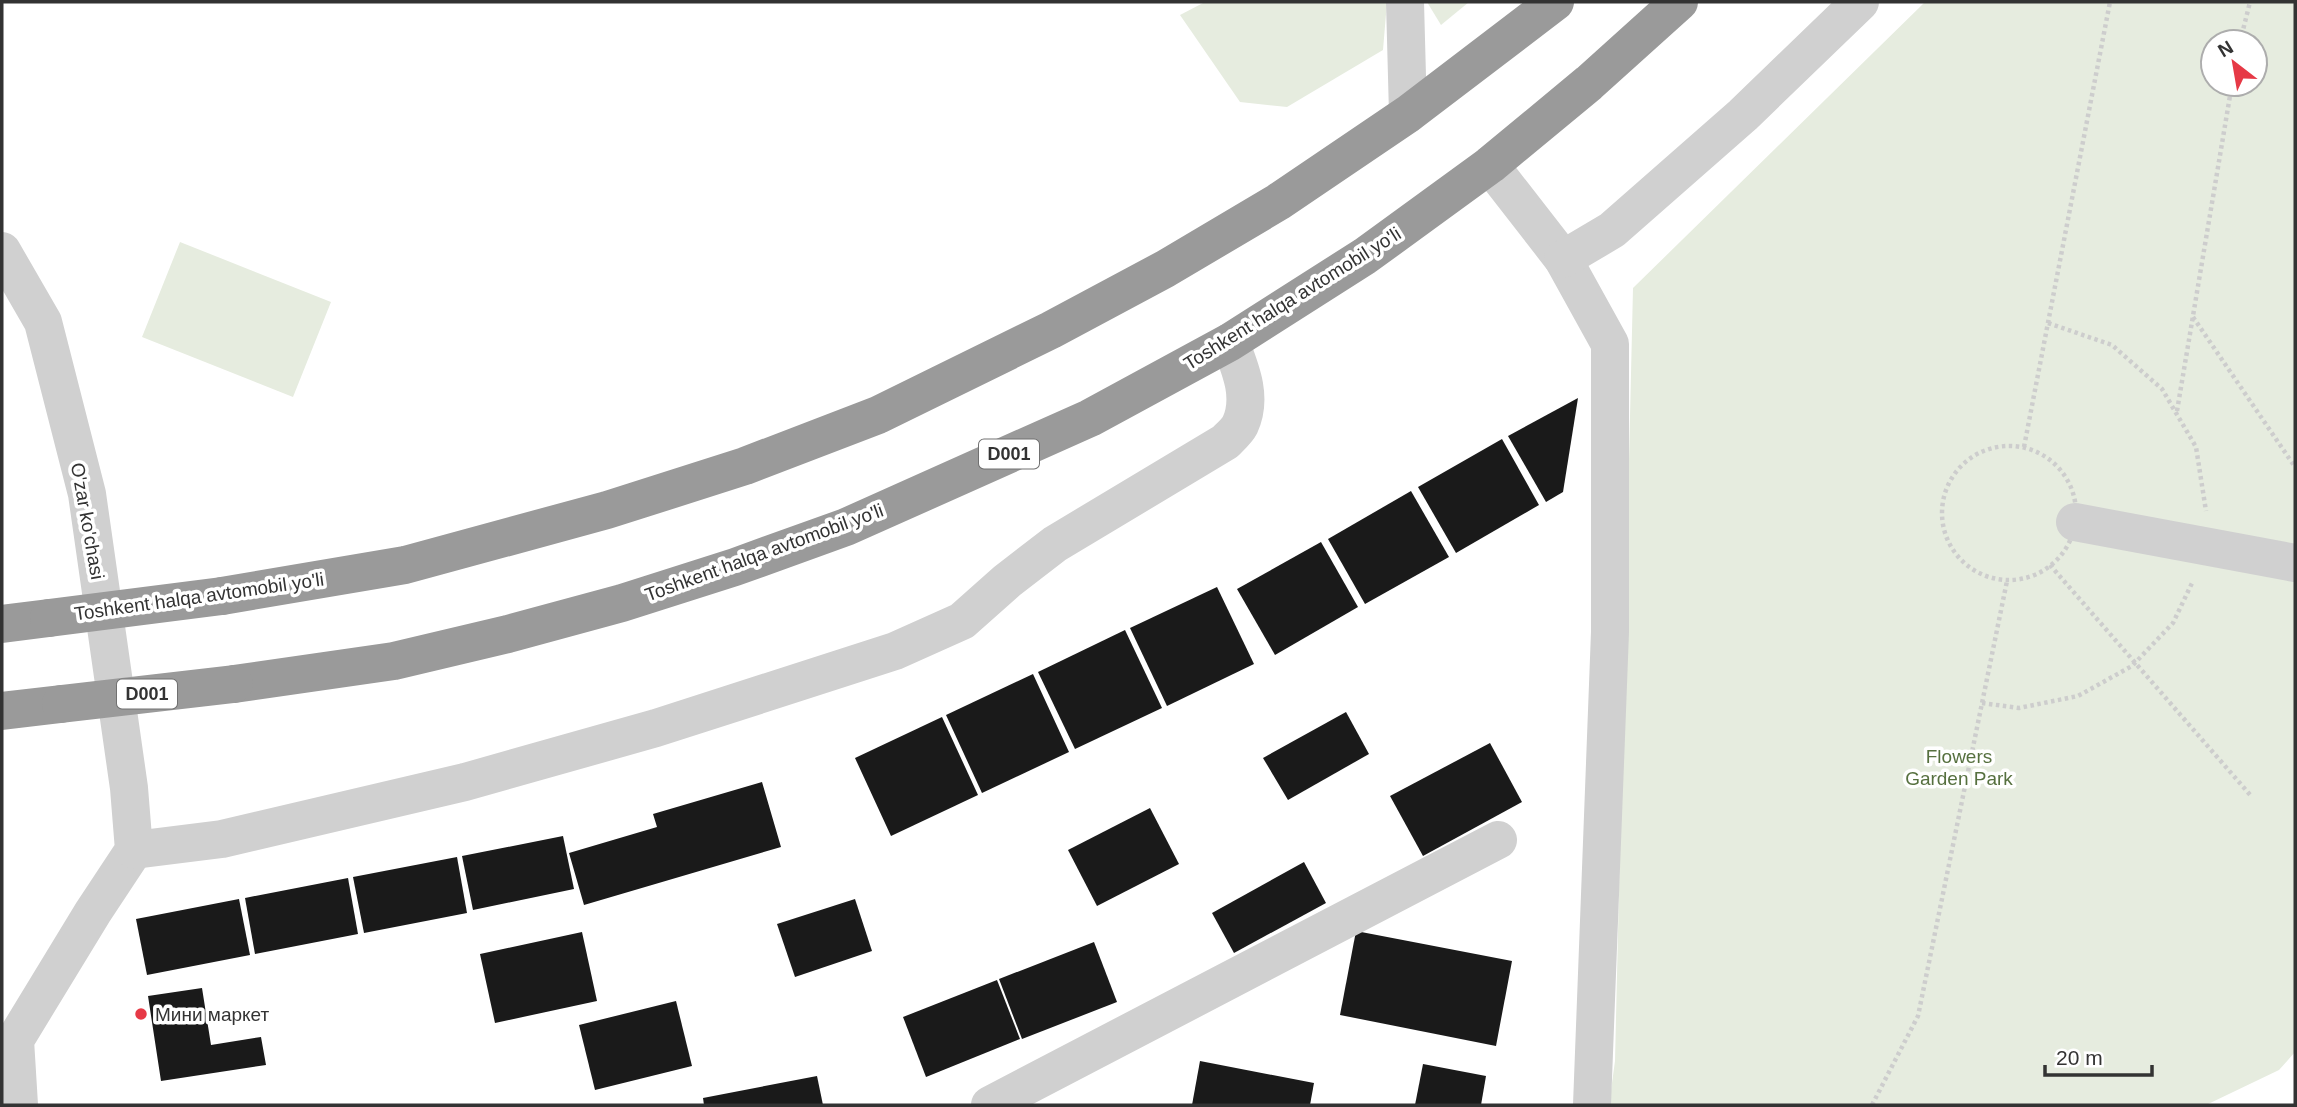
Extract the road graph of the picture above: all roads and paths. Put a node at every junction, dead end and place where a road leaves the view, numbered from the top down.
1 (1405, 2) edge
2 (1555, 2) edge
3 (1679, 2) edge
4 (1860, 2) edge
5 (2110, 2) edge
6 (2250, 2) edge
7 (2243, 28) edge
8 (2230, 98) edge
9 (1408, 114) junction
10 (1490, 165) junction
11 (2, 251) edge
12 (1563, 260) junction
13 (2193, 316) junction
14 (1230, 342) junction
15 (2176, 413) dead end
16 (2024, 447) junction
17 (2295, 467) edge
18 (2075, 522) junction
19 (2295, 563) edge
20 (2050, 565) junction
21 (2007, 581) junction
22 (2, 624) edge
23 (2, 710) edge
24 (2252, 796) dead end
25 (1498, 840) dead end
26 (134, 850) junction
27 (1001, 1104) edge
28 (19, 1105) edge
29 (1592, 1105) edge
30 (1872, 1105) edge

1 - 9 street
2 - 9 highway, Toshkent halqa avtomobil yo'li
3 - 10 highway, Toshkent halqa avtomobil yo'li / D001
4 - 12 street
5 - 16 path
6 - 7 path
8 - 13 path
9 - 22 highway, Toshkent halqa avtomobil yo'li, bridge
10 - 12 street
10 - 14 highway, Toshkent halqa avtomobil yo'li / D001
11 - 26 street, O'zar ko'chasi
12 - 29 street
13 - 15 path
13 - 17 path
14 - 23 highway, Toshkent halqa avtomobil yo'li / D001, bridge
14 - 26 street
16 - 18 path
16 - 21 path
18 - 19 street
18 - 20 path
20 - 21 path
20 - 24 path
21 - 30 path
25 - 27 street
26 - 28 street

